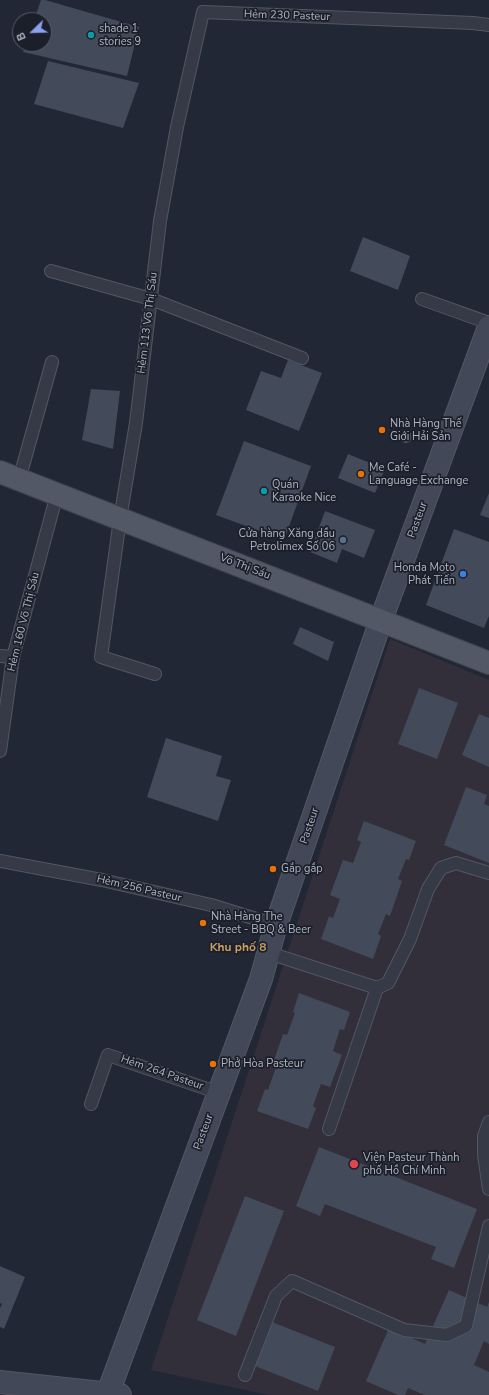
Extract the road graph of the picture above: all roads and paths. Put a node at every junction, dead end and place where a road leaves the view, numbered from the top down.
1 (489, 25) edge
2 (177, 127) joint
3 (51, 271) dead end
4 (151, 299) junction
5 (422, 299) dead end
6 (489, 323) edge
7 (489, 327) edge
8 (302, 358) dead end
9 (52, 362) dead end
10 (10, 476) edge
11 (57, 494) junction
12 (120, 519) junction
13 (381, 620) junction
14 (0, 656) edge
15 (13, 657) junction
16 (489, 663) edge
17 (155, 674) dead end
18 (0, 751) edge
19 (0, 860) edge
20 (489, 873) edge
21 (276, 925) junction
22 (269, 953) junction
23 (377, 988) junction
24 (219, 1093) junction
25 (91, 1104) dead end
26 (489, 1122) edge
27 (329, 1129) dead end
28 (489, 1189) edge
29 (489, 1226) edge
30 (245, 1375) dead end
31 (0, 1382) edge
32 (114, 1394) edge

1 - 2 lane, Hẻm 230 Pasteur
2 - 4 lane, Hẻm 113 Võ Thị Sáu
3 - 4 lane
4 - 8 lane
4 - 12 lane, Hẻm 113 Võ Thị Sáu
5 - 6 lane
7 - 13 main road, Pasteur
9 - 10 lane
10 - 11 main road, Võ Thị Sáu
11 - 12 main road, Võ Thị Sáu
11 - 15 lane, Hẻm 160 Võ Thị Sáu
12 - 13 main road, Võ Thị Sáu
12 - 17 lane, Hẻm 113 Võ Thị Sáu
13 - 16 main road, Võ Thị Sáu
13 - 21 main road, Pasteur
14 - 15 lane
15 - 18 lane, Hẻm 160 Võ Thị Sáu
19 - 21 lane, Hẻm 256 Pasteur
20 - 23 lane
21 - 22 main road, Pasteur
22 - 23 lane
22 - 24 main road, Pasteur
23 - 27 lane
24 - 25 lane, Hẻm 264 Pasteur
24 - 32 main road, Pasteur
26 - 28 lane
29 - 30 lane
31 - 32 main road

